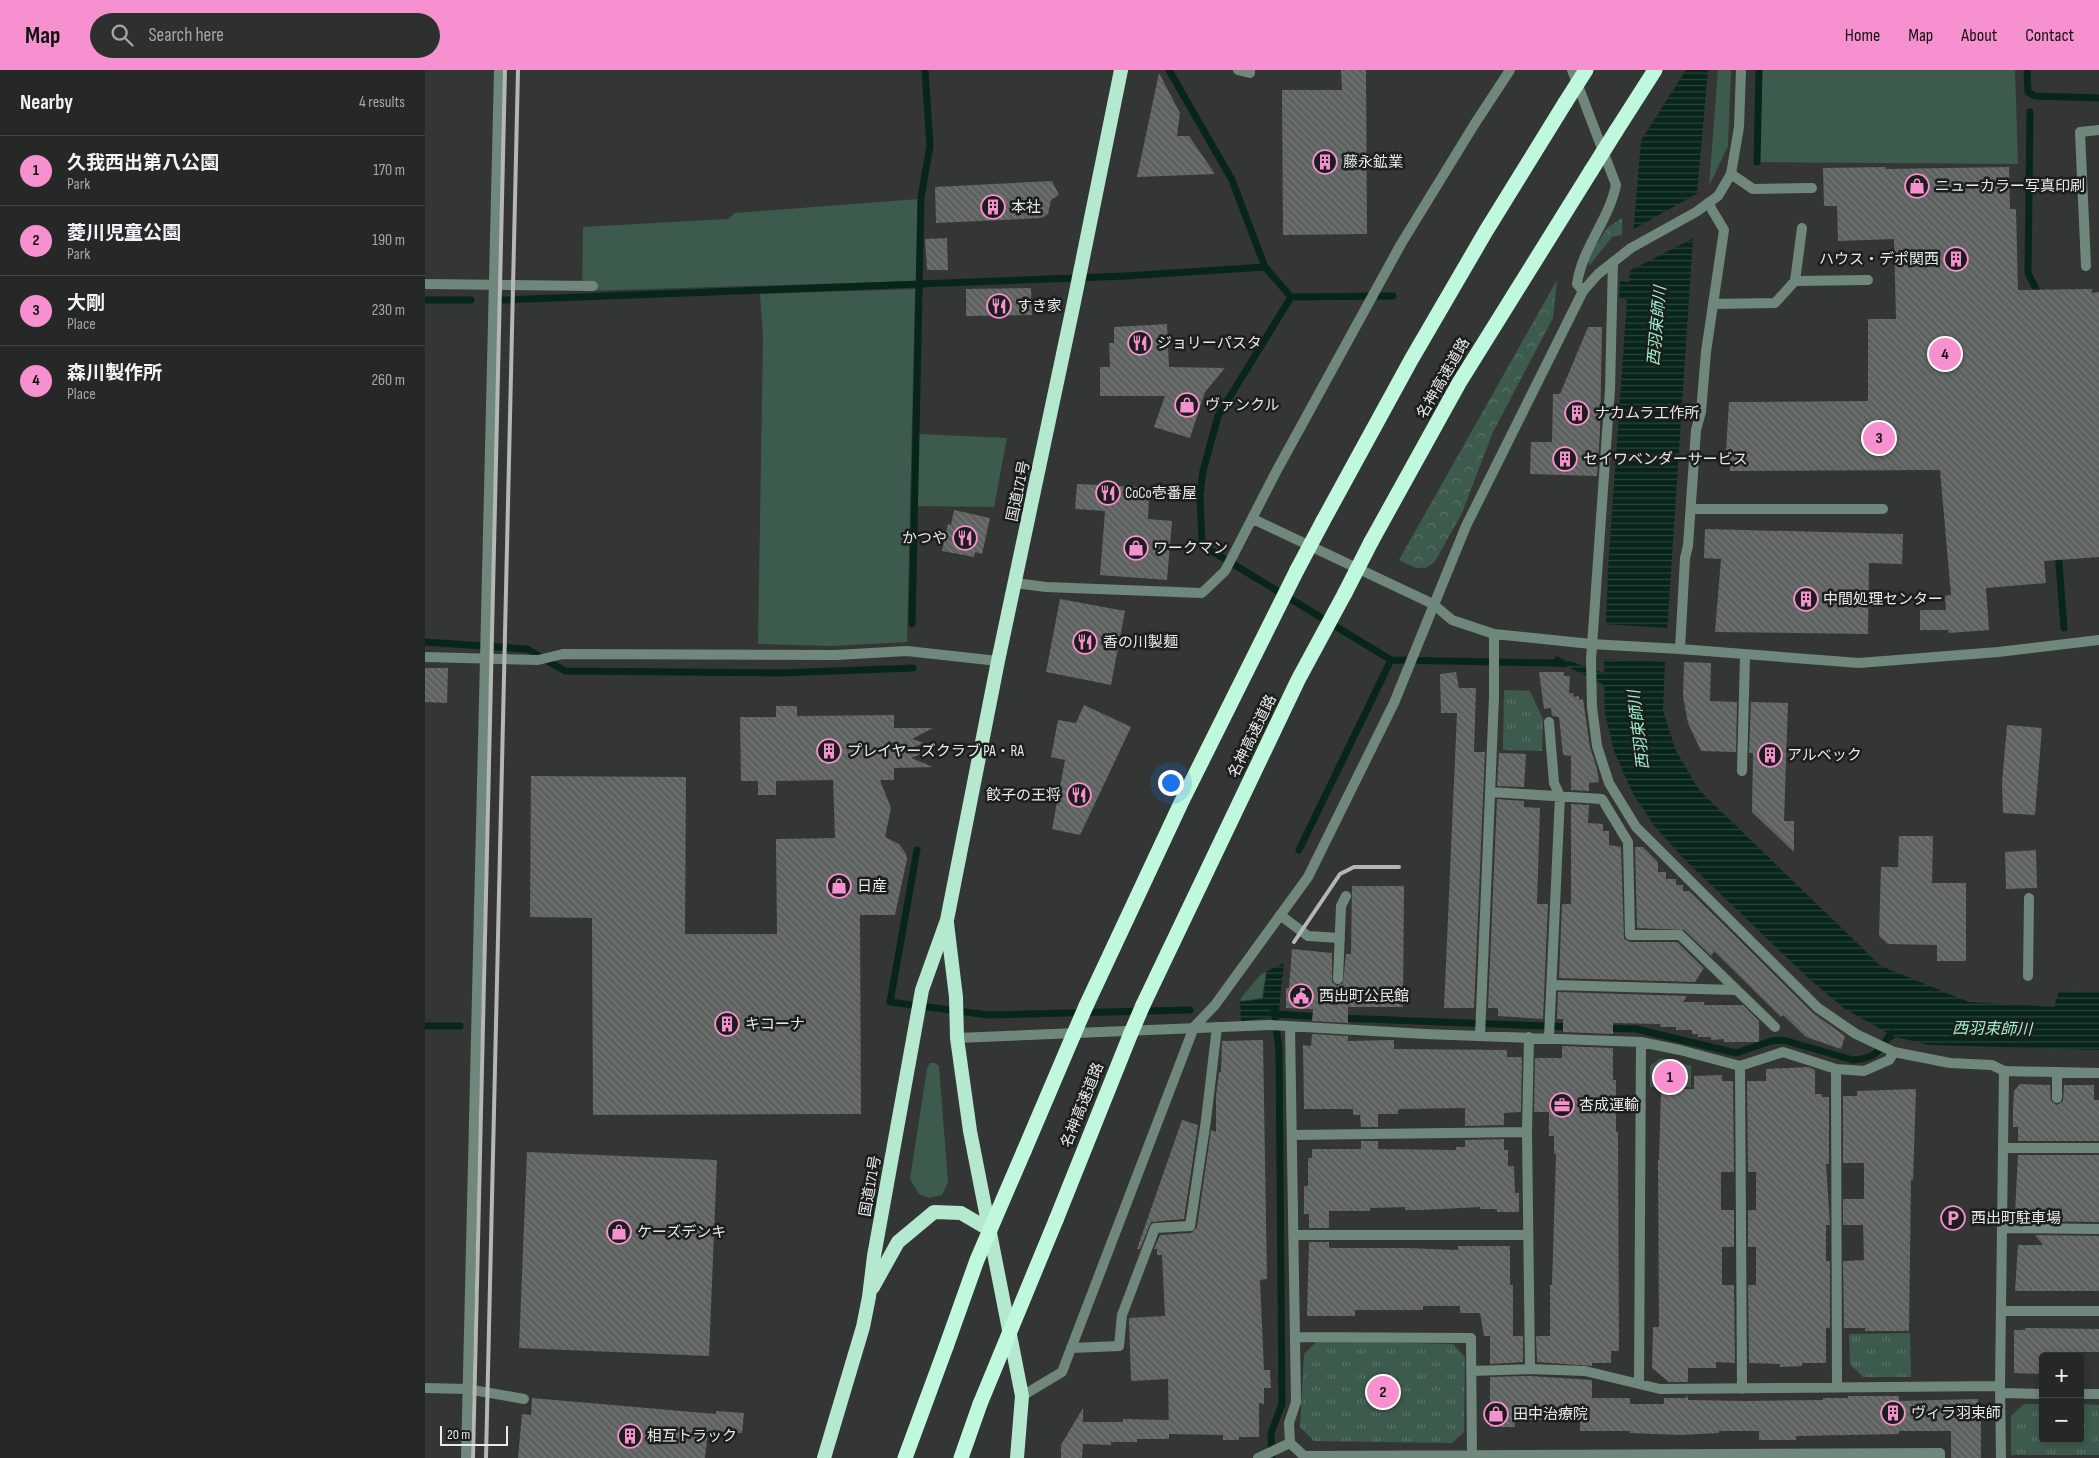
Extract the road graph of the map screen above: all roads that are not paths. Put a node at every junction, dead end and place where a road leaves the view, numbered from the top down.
1 (499, 70) edge
2 (1121, 70) edge
3 (1238, 70) edge
4 (1250, 70) edge
5 (1510, 70) edge
6 (1572, 70) edge
7 (1586, 70) edge
8 (1655, 70) edge
9 (1741, 70) edge
10 (2099, 130) edge
11 (1731, 174) junction
12 (1812, 188) dead end
13 (1708, 203) junction
14 (1802, 228) dead end
15 (1613, 262) junction
16 (2086, 266) dead end
17 (1868, 280) dead end
18 (1795, 281) junction
19 (425, 284) edge
20 (494, 284) junction
21 (593, 286) dead end
22 (1583, 291) junction
23 (1713, 304) junction
24 (1691, 509) junction
25 (1883, 509) dead end
26 (1253, 519) junction
27 (1015, 583) junction
28 (1433, 604) junction
29 (1494, 634) junction
30 (2099, 640) edge
31 (1591, 644) junction
32 (1679, 649) junction
33 (486, 655) junction
34 (1745, 655) junction
35 (425, 656) edge
36 (998, 661) junction
37 (1549, 722) dead end
38 (1742, 771) dead end
39 (1490, 792) junction
40 (1560, 796) junction
41 (1346, 896) dead end
42 (2029, 898) dead end
43 (1281, 915) junction
44 (947, 920) junction
45 (1340, 938) junction
46 (2028, 976) dead end
47 (1338, 979) dead end
48 (1552, 985) junction
49 (1736, 990) junction
50 (1287, 1026) junction
51 (1194, 1027) junction
52 (1217, 1027) junction
53 (1775, 1027) dead end
54 (1480, 1036) junction
55 (1529, 1037) junction
56 (1549, 1037) junction
57 (957, 1038) junction
58 (1641, 1042) junction
59 (1887, 1048) junction
60 (1740, 1066) junction
61 (1836, 1069) junction
62 (2004, 1071) junction
63 (2057, 1072) junction
64 (2099, 1072) edge
65 (2057, 1098) dead end
66 (1527, 1132) junction
67 (1291, 1135) junction
68 (2003, 1148) junction
69 (2099, 1148) edge
70 (2002, 1228) junction
71 (2099, 1229) edge
72 (990, 1230) junction
73 (1293, 1235) junction
74 (1528, 1235) junction
75 (870, 1292) junction
76 (2001, 1311) junction
77 (2099, 1311) edge
78 (1295, 1337) junction
79 (1071, 1348) junction
80 (1530, 1369) junction
81 (1472, 1371) junction
82 (1639, 1384) junction
83 (1837, 1387) junction
84 (425, 1388) edge
85 (467, 1389) junction
86 (1742, 1389) junction
87 (2000, 1390) junction
88 (2039, 1394) edge
89 (2084, 1394) edge
90 (2099, 1394) edge
91 (1022, 1396) junction
92 (524, 1399) dead end
93 (1290, 1443) junction
94 (1261, 1457) edge
95 (1472, 1457) edge
96 (1611, 1457) edge
97 (465, 1458) edge
98 (824, 1458) edge
99 (905, 1458) edge
100 (961, 1458) edge
101 (1017, 1458) edge
102 (1940, 1458) edge
103 (2001, 1458) edge

1 - 20 street
2 - 27 highway, 国道171号
3 - 4 street
5 - 26 street
6 - 22 street
7 - 99 highway, bridge
8 - 100 highway, 名神高速道路, bridge
9 - 11 street
10 - 16 street
11 - 12 street
11 - 13 street
13 - 15 street
13 - 23 street
14 - 18 street
15 - 22 street
15 - 31 street
17 - 18 street
18 - 23 street
19 - 20 street
20 - 21 street
20 - 33 street
22 - 28 street
23 - 24 street
24 - 25 street
24 - 32 street
26 - 27 street
26 - 28 street
27 - 36 highway, 国道171号
28 - 29 street
28 - 43 street
29 - 31 street
29 - 39 street
30 - 34 street
31 - 32 street
31 - 59 street
32 - 34 street
33 - 35 street
33 - 36 street
33 - 85 street
34 - 38 street
36 - 44 highway, 国道171号
37 - 40 street
39 - 40 street
39 - 54 street
40 - 48 street
40 - 49 street
41 - 45 street
42 - 46 street
43 - 45 street
43 - 51 street
44 - 57 highway, 国道171号
44 - 75 highway, 国道171号
45 - 47 street
48 - 49 street
48 - 56 street
49 - 53 street
50 - 52 street
50 - 54 street
50 - 67 street
51 - 52 street
51 - 57 street
51 - 79 street
52 - 79 street
54 - 55 street
55 - 56 street
55 - 66 street
56 - 58 street
57 - 72 highway, 国道171号
58 - 60 street
58 - 82 street
59 - 61 street
59 - 62 street
60 - 61 street
60 - 86 street
61 - 83 street
62 - 63 street
62 - 68 street
63 - 64 street
63 - 65 street
66 - 67 street
66 - 74 street
67 - 73 street
68 - 69 street
68 - 70 street
70 - 71 street
70 - 76 street
72 - 75 highway
72 - 91 highway, 国道171号
73 - 74 street
73 - 78 street
74 - 80 street
75 - 98 highway, 国道171号
76 - 77 street
76 - 87 street
78 - 81 street
78 - 93 street
79 - 91 street
80 - 81 street
80 - 82 street
81 - 95 street
82 - 86 street
83 - 86 street
83 - 87 street
84 - 85 street
85 - 92 street
85 - 97 street
87 - 88 street
87 - 103 street
89 - 90 street
91 - 101 highway, 国道171号
93 - 94 street
93 - 95 street
95 - 96 street
96 - 102 street

